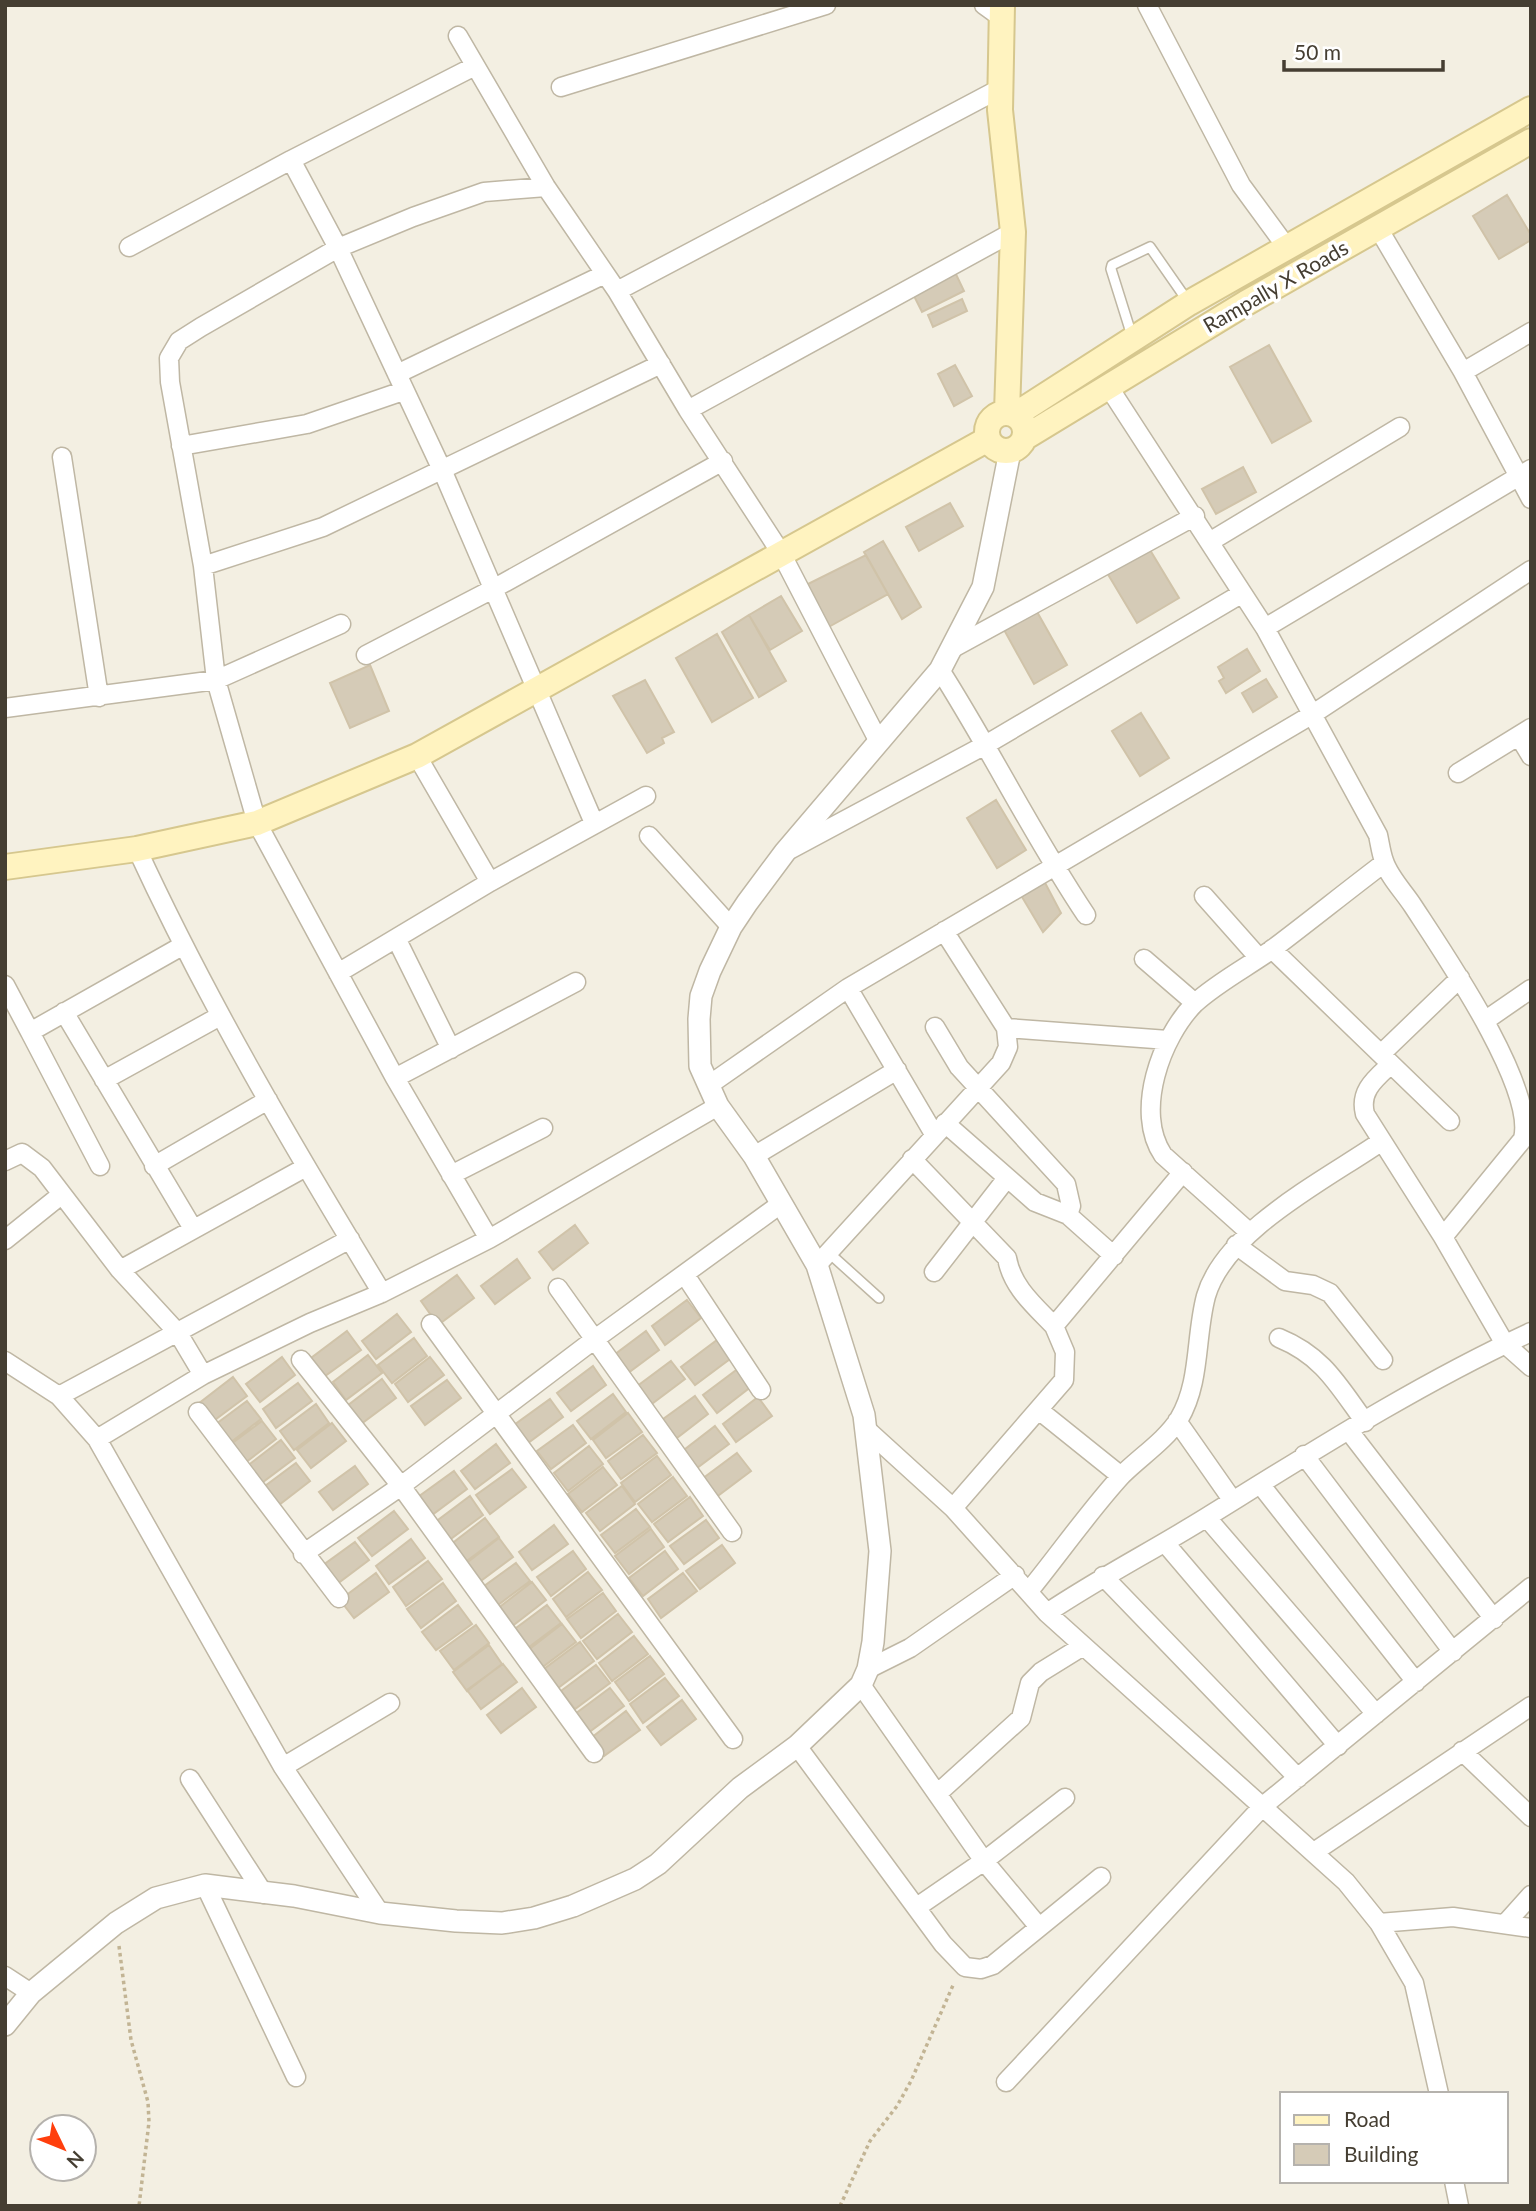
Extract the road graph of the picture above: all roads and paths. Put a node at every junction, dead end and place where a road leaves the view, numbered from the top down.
1 (826, 5) edge
2 (1147, 5) edge
3 (996, 9) edge
4 (458, 36) dead end
5 (475, 66) junction
6 (561, 88) dead end
7 (1001, 88) junction
8 (1531, 110) edge
9 (1531, 141) edge
10 (291, 160) junction
11 (546, 187) junction
12 (1378, 228) junction
13 (1013, 232) junction
14 (129, 247) dead end
15 (338, 248) junction
16 (1288, 249) junction
17 (606, 274) junction
18 (617, 291) junction
19 (1189, 303) junction
20 (1531, 332) edge
21 (1133, 338) junction
22 (661, 364) junction
23 (1464, 372) junction
24 (397, 373) junction
25 (1108, 386) junction
26 (403, 391) junction
27 (688, 411) junction
28 (1400, 426) dead end
29 (1014, 429) junction
30 (988, 439) junction
31 (181, 446) junction
32 (62, 457) dead end
33 (723, 461) junction
34 (443, 472) junction
35 (1525, 472) edge
36 (1531, 499) edge
37 (1195, 516) junction
38 (1211, 541) junction
39 (781, 553) junction
40 (203, 566) junction
41 (1531, 570) edge
42 (493, 589) junction
43 (1241, 594) junction
44 (341, 624) dead end
45 (1265, 628) junction
46 (954, 648) junction
47 (366, 654) dead end
48 (940, 670) junction
49 (216, 680) junction
50 (538, 690) junction
51 (99, 697) junction
52 (5, 708) edge
53 (1313, 714) junction
54 (1525, 732) edge
55 (879, 742) junction
56 (987, 744) junction
57 (417, 756) junction
58 (1531, 756) edge
59 (1458, 773) dead end
60 (646, 796) dead end
61 (594, 822) junction
62 (257, 824) junction
63 (649, 836) dead end
64 (137, 849) junction
65 (785, 852) junction
66 (1384, 863) junction
67 (1053, 865) junction
68 (5, 867) edge
69 (490, 882) junction
70 (1204, 896) dead end
71 (1086, 915) dead end
72 (731, 927) junction
73 (944, 931) junction
74 (397, 940) junction
75 (182, 946) junction
76 (1266, 953) junction
77 (1144, 959) dead end
78 (338, 973) junction
79 (1460, 978) junction
80 (576, 982) dead end
81 (5, 985) edge
82 (848, 988) junction
83 (1531, 989) edge
84 (1195, 1003) junction
85 (64, 1012) junction
86 (220, 1016) junction
87 (1486, 1020) junction
88 (935, 1027) dead end
89 (1006, 1028) junction
90 (30, 1032) junction
91 (1168, 1040) junction
92 (451, 1049) junction
93 (1386, 1059) junction
94 (897, 1070) junction
95 (395, 1078) junction
96 (104, 1080) junction
97 (709, 1085) junction
98 (979, 1090) junction
99 (268, 1100) junction
100 (718, 1106) junction
101 (1450, 1121) dead end
102 (543, 1128) dead end
103 (940, 1129) junction
104 (1382, 1141) junction
105 (1527, 1143) edge
106 (754, 1156) junction
107 (912, 1159) junction
108 (5, 1161) edge
109 (100, 1166) dead end
110 (155, 1166) junction
111 (306, 1167) junction
112 (1183, 1172) junction
113 (451, 1175) junction
114 (1007, 1178) junction
115 (61, 1195) junction
116 (782, 1203) junction
117 (1068, 1216) junction
118 (974, 1221) junction
119 (192, 1227) junction
120 (1443, 1237) junction
121 (1242, 1238) junction
122 (350, 1239) junction
123 (489, 1239) junction
124 (5, 1240) edge
125 (1114, 1256) junction
126 (823, 1259) junction
127 (120, 1269) junction
128 (934, 1272) dead end
129 (685, 1275) junction
130 (558, 1288) dead end
131 (382, 1293) junction
132 (879, 1298) dead end
133 (431, 1324) dead end
134 (1054, 1326) junction
135 (1531, 1332) edge
136 (178, 1333) junction
137 (1279, 1338) dead end
138 (595, 1339) junction
139 (1504, 1344) junction
140 (302, 1360) dead end
141 (1383, 1360) dead end
142 (5, 1361) edge
143 (1531, 1367) edge
144 (203, 1375) junction
145 (761, 1390) dead end
146 (59, 1396) junction
147 (1040, 1411) junction
148 (198, 1412) dead end
149 (496, 1415) junction
150 (1177, 1422) junction
151 (1365, 1422) junction
152 (865, 1428) junction
153 (1349, 1431) junction
154 (97, 1439) junction
155 (1304, 1455) junction
156 (1121, 1476) junction
157 (1260, 1484) junction
158 (401, 1486) junction
159 (1233, 1502) junction
160 (953, 1508) junction
161 (1207, 1518) junction
162 (732, 1532) dead end
163 (1165, 1543) junction
164 (303, 1553) junction
165 (1015, 1575) junction
166 (1103, 1576) junction
167 (1531, 1587) edge
168 (1029, 1591) junction
169 (339, 1598) dead end
170 (1047, 1613) junction
171 (1494, 1619) junction
172 (1083, 1646) junction
173 (1453, 1652) junction
174 (864, 1677) junction
175 (1416, 1682) junction
176 (390, 1703) dead end
177 (1531, 1706) edge
178 (1377, 1714) junction
179 (733, 1739) dead end
180 (797, 1746) junction
181 (1338, 1746) junction
182 (1462, 1751) junction
183 (594, 1754) dead end
184 (283, 1767) junction
185 (1298, 1778) junction
186 (190, 1779) dead end
187 (937, 1794) junction
188 (1065, 1798) dead end
189 (1263, 1806) junction
190 (1531, 1817) edge
191 (1314, 1852) junction
192 (985, 1861) junction
193 (1101, 1877) dead end
194 (205, 1885) junction
195 (264, 1894) junction
196 (1531, 1895) edge
197 (917, 1907) junction
198 (380, 1913) junction
199 (116, 1923) junction
200 (1379, 1923) junction
201 (1505, 1924) junction
202 (1039, 1927) junction
203 (1531, 1928) edge
204 (965, 1967) junction
205 (5, 1976) edge
206 (31, 1993) junction
207 (5, 2025) edge
208 (296, 2077) dead end
209 (1006, 2082) dead end
210 (1439, 2092) edge
211 (1454, 2183) edge
212 (139, 2206) edge
213 (840, 2206) edge
214 (1459, 2206) edge

1 - 6 street
2 - 16 street
3 - 7 main road
4 - 5 street
5 - 10 street
5 - 11 street
7 - 13 main road
7 - 18 street
8 - 16 main road
9 - 12 main road, Rampally X Roads
10 - 14 street
10 - 15 street
11 - 15 street
11 - 17 street
12 - 23 street
12 - 25 main road, Rampally X Roads
13 - 27 street
13 - 29 main road
15 - 24 street
15 - 31 street
16 - 19 main road
17 - 18 street
17 - 24 street
18 - 22 street
19 - 21 main road
19 - 21 lane
20 - 23 street
21 - 29 main road
22 - 27 street
22 - 34 street
23 - 35 street
24 - 26 street
25 - 29 main road, Rampally X Roads
25 - 37 street
26 - 31 street
26 - 34 street
27 - 33 street
28 - 38 street
29 - 30 main road
29 - 30 main road
29 - 46 street
30 - 39 main road
31 - 40 street
32 - 51 street
33 - 39 street
33 - 42 street
34 - 40 street
34 - 42 street
35 - 36 street
35 - 45 street
37 - 38 street
37 - 46 street
38 - 43 street
39 - 50 main road
39 - 55 street
40 - 49 street
41 - 53 street
42 - 47 street
42 - 50 street
43 - 45 street
43 - 56 street
44 - 49 street
45 - 53 street
46 - 48 street
48 - 55 street
48 - 56 street
49 - 51 street
49 - 62 street
50 - 57 main road
50 - 61 street
51 - 52 street
53 - 66 street
53 - 67 street
54 - 58 street
54 - 59 street
55 - 65 street
56 - 65 street
56 - 67 street
57 - 62 main road
57 - 69 street
60 - 61 street
61 - 69 street
62 - 64 main road
62 - 78 street
63 - 72 street
64 - 68 main road
64 - 75 street
65 - 72 street
66 - 76 street
66 - 79 street
67 - 71 street
67 - 73 street
69 - 74 street
70 - 76 street
72 - 97 street
73 - 82 street
73 - 89 street
74 - 78 street
74 - 92 street
75 - 85 street
75 - 86 street
76 - 84 street
76 - 93 street
77 - 84 street
78 - 95 street
79 - 87 street
79 - 93 street
80 - 92 street
81 - 90 street
82 - 94 street
82 - 97 street
83 - 87 street
84 - 91 street
85 - 90 street
85 - 96 street
86 - 96 street
86 - 99 street
87 - 105 street
88 - 98 street
89 - 91 street
89 - 98 street
90 - 109 street
91 - 112 street
92 - 95 street
93 - 101 street
93 - 104 street
94 - 103 street
94 - 106 street
95 - 113 street
96 - 110 street
97 - 100 street
98 - 103 street
98 - 117 street
99 - 110 street
99 - 111 street
100 - 106 street
100 - 123 street
102 - 113 street
103 - 107 street
103 - 114 street
104 - 120 street
104 - 121 street
105 - 120 street
106 - 116 street
107 - 118 street
107 - 126 street
108 - 115 street
110 - 119 street
111 - 119 street
111 - 122 street
112 - 121 street
112 - 125 street
113 - 123 street
114 - 117 street
114 - 118 street
115 - 124 street
115 - 127 street
116 - 126 street
116 - 129 street
117 - 125 street
118 - 128 street
118 - 134 street
119 - 127 street
120 - 139 street
121 - 141 street
121 - 150 street
122 - 131 street
122 - 136 street
123 - 131 street
125 - 134 street
126 - 132 lane
126 - 152 street
127 - 136 street
129 - 138 street
129 - 145 street
130 - 138 street
131 - 144 street
133 - 149 street
134 - 147 street
135 - 139 street
136 - 144 street
136 - 146 street
137 - 151 street
138 - 149 street
138 - 162 street
139 - 143 street
139 - 151 street
140 - 158 street
142 - 146 street
144 - 154 street
146 - 154 street
147 - 156 street
147 - 160 street
148 - 164 street
149 - 158 street
149 - 179 street
150 - 156 street
150 - 159 street
151 - 153 street
152 - 160 street
152 - 174 street
153 - 155 street
153 - 171 street
154 - 184 street
155 - 157 street
155 - 173 street
156 - 168 street
157 - 159 street
157 - 175 street
158 - 164 street
158 - 183 street
159 - 161 street
160 - 165 street
161 - 163 street
161 - 178 street
163 - 166 street
163 - 181 street
164 - 169 street
165 - 168 street
165 - 174 street
166 - 170 street
166 - 185 street
167 - 171 street
168 - 170 street
170 - 172 street
171 - 173 street
172 - 187 street
172 - 189 street
173 - 175 street
174 - 180 street
174 - 187 street
175 - 178 street
176 - 184 street
177 - 182 street
178 - 181 street
180 - 197 street
180 - 198 street
181 - 185 street
182 - 190 street
182 - 191 street
184 - 198 street
185 - 189 street
186 - 195 street
187 - 192 street
188 - 192 street
189 - 191 street
189 - 209 street
191 - 200 street
192 - 197 street
192 - 202 street
193 - 202 street
194 - 195 street
194 - 199 street
194 - 208 street
195 - 198 street
196 - 201 street
197 - 204 street
199 - 206 street
199 - 212 path
200 - 201 street
200 - 210 street
201 - 203 street
202 - 204 street
204 - 213 path
205 - 206 street
206 - 207 street
211 - 214 street

